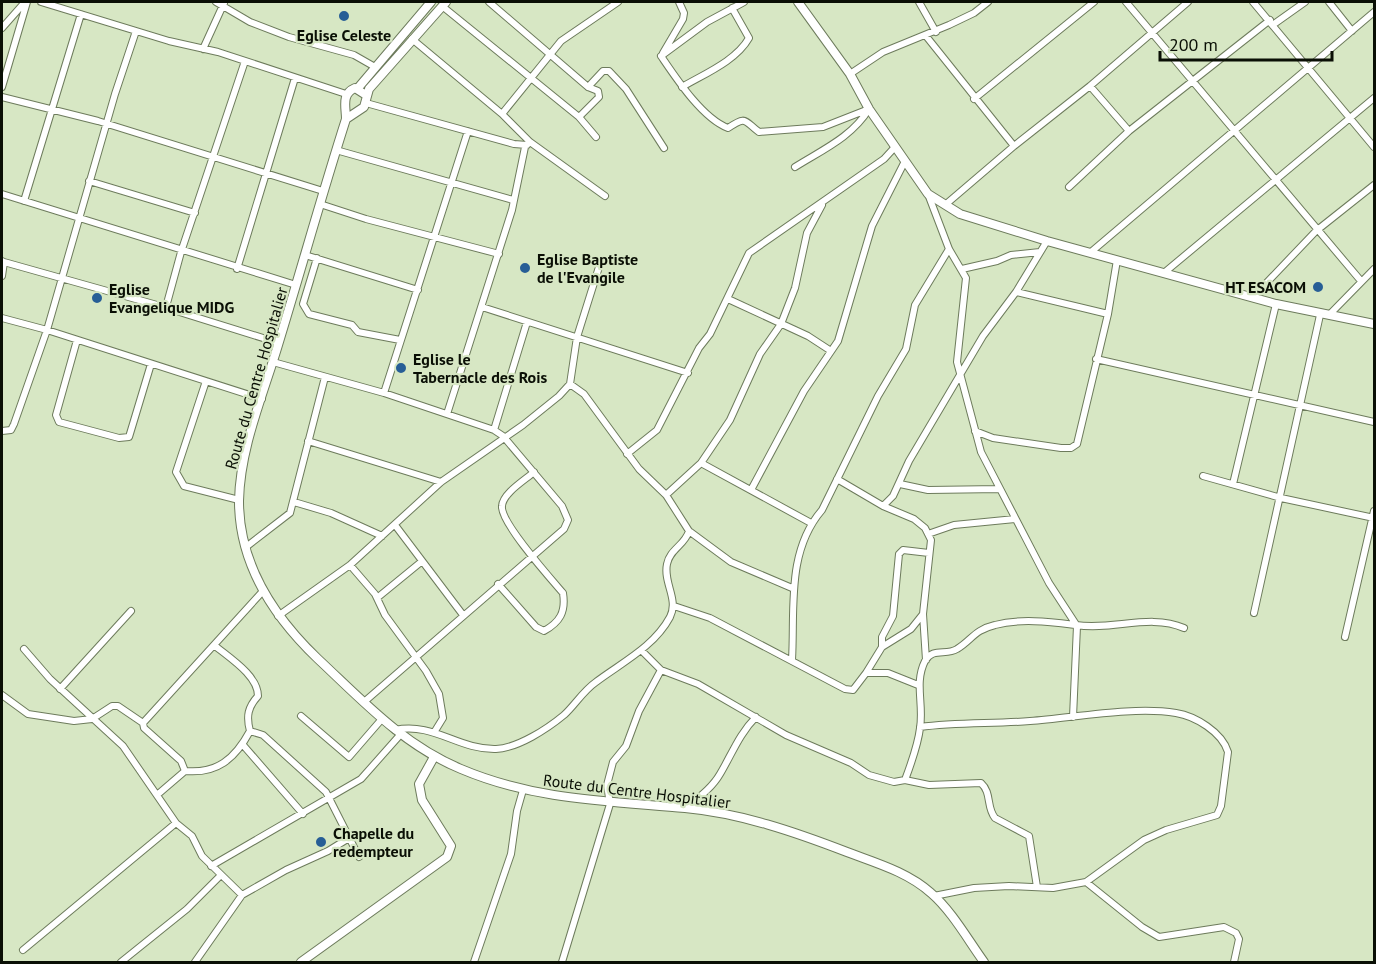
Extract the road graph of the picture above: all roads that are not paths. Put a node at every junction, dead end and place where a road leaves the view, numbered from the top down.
1 (26, 2) edge
2 (40, 2) edge
3 (216, 2) edge
4 (431, 2) edge
5 (489, 2) edge
6 (618, 2) edge
7 (679, 2) edge
8 (744, 2) edge
9 (798, 2) edge
10 (920, 2) edge
11 (988, 2) edge
12 (1094, 2) edge
13 (1126, 2) edge
14 (1188, 2) edge
15 (1253, 2) edge
16 (1305, 2) edge
17 (1329, 2) edge
18 (225, 3) edge
19 (444, 4) edge
20 (732, 8) junction
21 (1374, 12) edge
22 (81, 14) junction
23 (1272, 22) junction
24 (2, 28) edge
25 (136, 31) junction
26 (1352, 31) junction
27 (936, 32) junction
28 (1152, 33) junction
29 (926, 36) junction
30 (412, 39) junction
31 (203, 49) junction
32 (550, 54) junction
33 (661, 56) junction
34 (245, 61) junction
35 (375, 67) junction
36 (1309, 68) junction
37 (850, 74) junction
38 (295, 78) junction
39 (532, 79) junction
40 (1192, 82) junction
41 (1090, 86) junction
42 (2, 87) edge
43 (588, 87) junction
44 (682, 87) junction
45 (358, 88) junction
46 (346, 94) junction
47 (2, 98) edge
48 (1374, 98) edge
49 (366, 99) junction
50 (974, 99) junction
51 (346, 105) junction
52 (868, 109) junction
53 (51, 111) junction
54 (357, 111) junction
55 (502, 114) junction
56 (579, 117) junction
57 (1352, 118) junction
58 (346, 119) junction
59 (106, 124) junction
60 (468, 131) junction
61 (1129, 131) junction
62 (1234, 131) junction
63 (596, 137) dead end
64 (528, 145) junction
65 (1014, 146) junction
66 (895, 147) junction
67 (1374, 147) edge
68 (664, 148) dead end
69 (336, 150) junction
70 (213, 156) junction
71 (904, 163) junction
72 (795, 167) dead end
73 (266, 174) junction
74 (89, 181) junction
75 (1276, 182) junction
76 (450, 183) junction
77 (1374, 185) edge
78 (1069, 187) dead end
79 (323, 191) junction
80 (2, 194) edge
81 (928, 194) junction
82 (605, 196) dead end
83 (513, 200) junction
84 (24, 201) junction
85 (824, 202) junction
86 (320, 204) junction
87 (945, 205) junction
88 (195, 213) junction
89 (80, 218) junction
90 (1316, 231) junction
91 (434, 235) junction
92 (1047, 241) junction
93 (949, 249) junction
94 (181, 252) junction
95 (1040, 252) junction
96 (1091, 252) junction
97 (499, 254) junction
98 (305, 255) junction
99 (317, 258) junction
100 (1118, 260) junction
101 (3, 262) edge
102 (599, 267) dead end
103 (237, 269) junction
104 (962, 269) junction
105 (1374, 269) edge
106 (1165, 272) junction
107 (2, 276) edge
108 (62, 277) junction
109 (1361, 281) junction
110 (296, 285) junction
111 (417, 290) junction
112 (1016, 291) junction
113 (1254, 296) junction
114 (728, 299) junction
115 (1276, 304) junction
116 (482, 307) junction
117 (166, 308) junction
118 (1108, 314) junction
119 (1320, 315) junction
120 (1329, 315) junction
121 (2, 318) edge
122 (527, 322) junction
123 (781, 324) junction
124 (1374, 324) edge
125 (47, 330) junction
126 (577, 338) junction
127 (77, 340) junction
128 (400, 340) junction
129 (279, 343) junction
130 (831, 351) junction
131 (1096, 359) junction
132 (273, 362) junction
133 (151, 364) junction
134 (688, 373) junction
135 (959, 375) junction
136 (325, 377) junction
137 (207, 381) junction
138 (570, 384) junction
139 (384, 393) junction
140 (1254, 393) junction
141 (262, 399) junction
142 (1301, 404) junction
143 (447, 414) junction
144 (1374, 422) edge
145 (494, 430) junction
146 (2, 431) edge
147 (975, 431) junction
148 (503, 436) junction
149 (308, 441) junction
150 (627, 454) junction
151 (701, 463) junction
152 (534, 472) junction
153 (1203, 476) dead end
154 (837, 479) junction
155 (441, 482) junction
156 (900, 484) junction
157 (1233, 484) junction
158 (1000, 489) junction
159 (751, 490) junction
160 (666, 495) junction
161 (1281, 498) junction
162 (240, 500) junction
163 (294, 502) junction
164 (883, 506) junction
165 (1374, 515) edge
166 (1015, 519) junction
167 (811, 523) junction
168 (395, 525) junction
169 (689, 531) junction
170 (928, 534) junction
171 (382, 536) junction
172 (246, 547) junction
173 (930, 553) junction
174 (531, 555) junction
175 (421, 562) junction
176 (350, 566) junction
177 (498, 584) junction
178 (792, 588) junction
179 (262, 591) junction
180 (376, 598) junction
181 (674, 606) junction
182 (131, 610) dead end
183 (1254, 613) dead end
184 (923, 614) junction
185 (463, 615) junction
186 (278, 616) junction
187 (1077, 626) junction
188 (1185, 628) dead end
189 (1346, 637) dead end
190 (214, 645) junction
191 (882, 647) junction
192 (24, 649) dead end
193 (641, 650) junction
194 (415, 656) junction
195 (792, 660) junction
196 (926, 660) junction
197 (661, 670) junction
198 (866, 673) junction
199 (918, 685) junction
200 (60, 689) junction
201 (2, 695) edge
202 (364, 702) junction
203 (301, 716) dead end
204 (756, 717) junction
205 (1073, 717) junction
206 (92, 718) junction
207 (381, 720) junction
208 (143, 723) junction
209 (920, 727) junction
210 (250, 731) junction
211 (435, 731) junction
212 (398, 733) junction
213 (243, 745) junction
214 (435, 757) junction
215 (185, 771) junction
216 (905, 780) junction
217 (523, 790) junction
218 (157, 795) junction
219 (328, 800) junction
220 (610, 804) junction
221 (686, 808) junction
222 (303, 814) junction
223 (176, 823) junction
224 (349, 838) junction
225 (359, 857) dead end
226 (211, 866) junction
227 (220, 876) junction
228 (1086, 882) junction
229 (1037, 887) junction
230 (242, 895) junction
231 (934, 896) junction
232 (23, 950) dead end
233 (121, 963) edge
234 (195, 963) edge
235 (302, 963) edge
236 (474, 963) edge
237 (562, 963) edge
238 (984, 963) edge
239 (1234, 963) edge

1 - 24 street
1 - 42 street
2 - 22 street
3 - 18 street
4 - 35 street
5 - 32 street
6 - 32 street
7 - 33 street
8 - 20 street
9 - 37 street
10 - 27 street
11 - 27 street
12 - 50 street
13 - 28 street
14 - 28 street
15 - 23 street
16 - 23 street
17 - 26 street
18 - 31 street
18 - 35 street
19 - 30 street
19 - 39 street
20 - 33 street
20 - 44 street
21 - 26 street
22 - 25 street
22 - 53 street
23 - 36 street
23 - 40 street
25 - 31 street
25 - 59 street
26 - 36 street
27 - 29 street
28 - 40 street
28 - 41 street
29 - 37 street
29 - 50 street
30 - 49 street
30 - 55 street
31 - 34 street
32 - 39 street
32 - 43 street
33 - 44 street
34 - 38 street
34 - 70 street
35 - 45 street
36 - 57 street
36 - 62 street
37 - 52 street
38 - 46 street
38 - 73 street
39 - 55 street
39 - 56 street
40 - 61 street
40 - 62 street
41 - 61 street
41 - 65 street
43 - 56 street
43 - 68 street
44 - 52 street
45 - 46 street
45 - 49 street
46 - 51 street, Route du Centre Hospitalier
47 - 53 street
48 - 57 street
49 - 54 street
49 - 60 street
50 - 65 street
51 - 54 street
51 - 58 street, Route du Centre Hospitalier
52 - 66 street
52 - 72 street
53 - 59 street
53 - 84 street
54 - 58 street
55 - 64 street
56 - 63 street
57 - 67 street
57 - 75 street
58 - 69 street, Route du Centre Hospitalier
59 - 70 street
59 - 74 street
60 - 64 street
60 - 76 street
61 - 78 street
62 - 75 street
62 - 96 street
64 - 82 street
64 - 83 street
65 - 87 street
66 - 71 street
66 - 85 street
69 - 76 street
69 - 79 street, Route du Centre Hospitalier
70 - 73 street
70 - 88 street
71 - 81 street
71 - 130 street
73 - 79 street
73 - 103 street
74 - 88 street
74 - 89 street
75 - 90 street
75 - 106 street
76 - 83 street
76 - 91 street
77 - 90 street
79 - 86 street, Route du Centre Hospitalier
80 - 84 street
81 - 87 street
81 - 93 street
83 - 97 street
84 - 89 street
85 - 114 street
85 - 123 street
86 - 91 street
86 - 98 street, Route du Centre Hospitalier
87 - 92 street
88 - 94 street
89 - 94 street
89 - 108 street
90 - 109 street
90 - 113 street
91 - 97 street
91 - 111 street
92 - 95 street
92 - 96 street
93 - 104 street
93 - 154 street
94 - 103 street
94 - 117 street
95 - 104 street
95 - 112 street
96 - 100 street
97 - 116 street
98 - 99 street
98 - 110 street, Route du Centre Hospitalier
99 - 111 street
99 - 128 street
100 - 106 street
100 - 118 street
101 - 107 street
101 - 108 street
102 - 126 street
103 - 110 street
104 - 135 street
105 - 109 street
106 - 113 street
108 - 117 street
108 - 125 street
109 - 120 street
110 - 129 street, Route du Centre Hospitalier
111 - 128 street
112 - 118 street
112 - 135 street
113 - 115 street
114 - 123 street
114 - 134 street
115 - 119 street
115 - 140 street
116 - 122 street
116 - 143 street
117 - 129 street
118 - 131 street
119 - 120 street
119 - 142 street
120 - 124 street
121 - 125 street
122 - 126 street
122 - 145 street
123 - 130 street
123 - 151 street
125 - 127 street
125 - 146 street
126 - 134 street
126 - 138 street
127 - 133 street
127 - 133 street
128 - 139 street
129 - 132 street, Route du Centre Hospitalier
130 - 159 street
131 - 140 street
131 - 147 street
132 - 136 street
132 - 141 street, Route du Centre Hospitalier
133 - 137 street
134 - 150 street
135 - 147 street
135 - 156 street
136 - 139 street
136 - 149 street
137 - 141 street
137 - 162 street
138 - 148 street
138 - 150 street
139 - 143 street
140 - 142 street
140 - 157 street
141 - 162 street, Route du Centre Hospitalier
142 - 144 street
142 - 161 street
143 - 145 street
145 - 148 street
147 - 158 street
148 - 152 street
148 - 155 street
149 - 155 street
149 - 163 street
150 - 160 street
151 - 159 street
151 - 160 street
152 - 174 street
152 - 174 street
153 - 157 street
154 - 164 street
154 - 167 street
155 - 168 street
156 - 158 street
156 - 164 street
157 - 161 street
158 - 166 street
159 - 167 street
160 - 169 street
161 - 165 street
161 - 183 street
162 - 172 street, Route du Centre Hospitalier
163 - 171 street
163 - 172 street
164 - 170 street
165 - 189 street
166 - 170 street
166 - 187 street
167 - 178 street
168 - 171 street
168 - 175 street
169 - 178 street
169 - 181 street
170 - 173 street
171 - 176 street
172 - 179 street, Route du Centre Hospitalier
173 - 184 street
173 - 191 street
174 - 177 street
174 - 177 street
175 - 180 street
175 - 185 street
176 - 180 street
176 - 186 street
177 - 185 street
178 - 195 street
179 - 186 street, Route du Centre Hospitalier
179 - 190 street
180 - 194 street
181 - 193 street
181 - 195 street
182 - 200 street
184 - 191 street
184 - 196 street
185 - 194 street
186 - 202 street, Route du Centre Hospitalier
187 - 188 street
187 - 196 street
187 - 205 street
190 - 208 street
190 - 210 street
191 - 198 street
192 - 200 street
193 - 197 street
193 - 211 street
194 - 202 street
194 - 211 street
195 - 198 street
196 - 199 street
197 - 204 street
197 - 220 street
198 - 199 street
199 - 209 street
200 - 206 street
201 - 206 street
202 - 207 street, Route du Centre Hospitalier
203 - 207 street
204 - 216 street
204 - 221 street
205 - 209 street
205 - 228 street
206 - 208 street
206 - 218 street
207 - 212 street, Route du Centre Hospitalier
208 - 215 street
209 - 216 street
210 - 213 street
210 - 219 street
211 - 212 street
212 - 214 street, Route du Centre Hospitalier
212 - 219 street
213 - 215 street
213 - 222 street
214 - 217 street, Route du Centre Hospitalier
214 - 235 street
215 - 218 street
216 - 229 street
217 - 220 street, Route du Centre Hospitalier
217 - 236 street
218 - 223 street
219 - 222 street
219 - 224 street
220 - 221 street, Route du Centre Hospitalier
220 - 237 street
221 - 231 street, Route du Centre Hospitalier
222 - 226 street
223 - 226 street
223 - 232 street
224 - 225 street
224 - 230 street
226 - 227 street
227 - 230 street
227 - 233 street
228 - 229 street
228 - 239 street
229 - 231 street
230 - 234 street
231 - 238 street, Route du Centre Hospitalier

